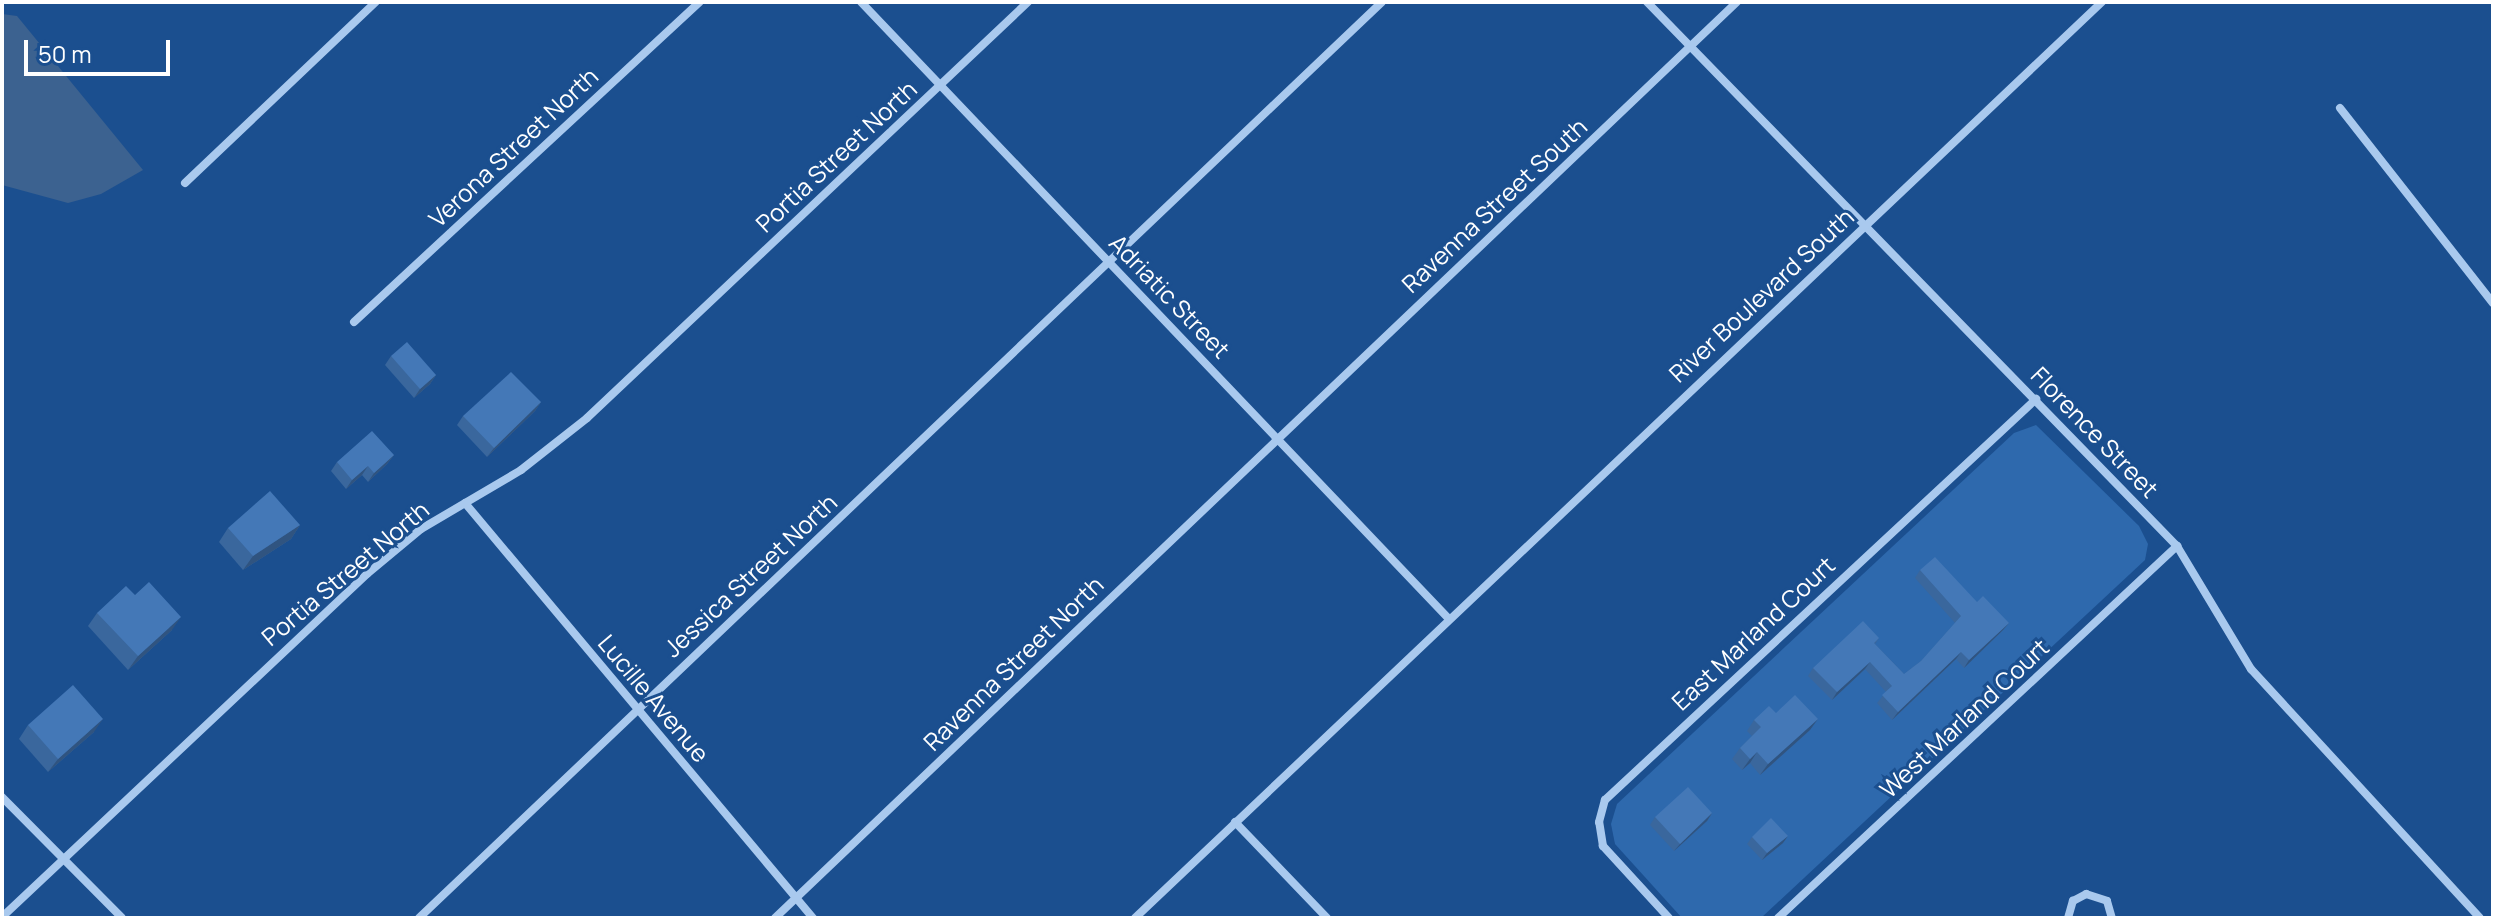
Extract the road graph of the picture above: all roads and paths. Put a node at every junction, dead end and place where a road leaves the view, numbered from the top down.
1 (376, 2) edge
2 (699, 2) edge
3 (861, 2) edge
4 (1028, 2) edge
5 (1382, 2) edge
6 (1647, 2) edge
7 (1737, 2) edge
8 (2102, 2) edge
9 (1690, 47) junction
10 (941, 85) junction
11 (2340, 108) dead end
12 (185, 183) dead end
13 (1862, 227) junction
14 (1109, 261) junction
15 (2493, 303) edge
16 (354, 322) dead end
17 (2036, 399) junction
18 (1279, 438) junction
19 (465, 503) junction
20 (2177, 546) junction
21 (1449, 619) junction
22 (636, 710) junction
23 (2, 797) edge
24 (1235, 822) junction
25 (66, 859) junction
26 (796, 898) junction
27 (2, 917) edge
28 (122, 918) edge
29 (419, 918) edge
30 (775, 918) edge
31 (813, 918) edge
32 (1135, 918) edge
33 (1327, 918) edge
34 (1669, 918) edge
35 (1778, 918) edge
36 (2068, 918) edge
37 (2112, 918) edge
38 (2480, 918) edge

1 - 12 street
2 - 16 street, Verona Street North
3 - 10 street, Adriatic Street
4 - 10 street, Portia Street North
5 - 14 street, Jessica Street North
6 - 9 street, Florence Street
7 - 9 street, Ravenna Street South
8 - 13 street, River Boulevard South
9 - 13 street, Florence Street
9 - 18 street, Ravenna Street South
10 - 14 street, Adriatic Street
10 - 19 street, Portia Street North
11 - 15 street
13 - 17 street, Florence Street
13 - 21 street, River Boulevard South
14 - 18 street, Adriatic Street
14 - 22 street, Jessica Street North
17 - 20 street, Florence Street
17 - 34 street, East Marland Court
18 - 21 street, Adriatic Street
18 - 26 street, Ravenna Street North
19 - 22 street, Lucille Avenue
19 - 25 street, Portia Street North
20 - 35 street, West Marland Court
20 - 38 street, Florence Street
21 - 24 street, River Boulevard South
22 - 26 street, Lucille Avenue
22 - 29 street, Jessica Street North
23 - 25 street
24 - 32 street, River Boulevard South
24 - 33 street
25 - 27 street, Portia Street North
25 - 28 street
26 - 30 street, Ravenna Street North
26 - 31 street, Lucille Avenue
36 - 37 street

